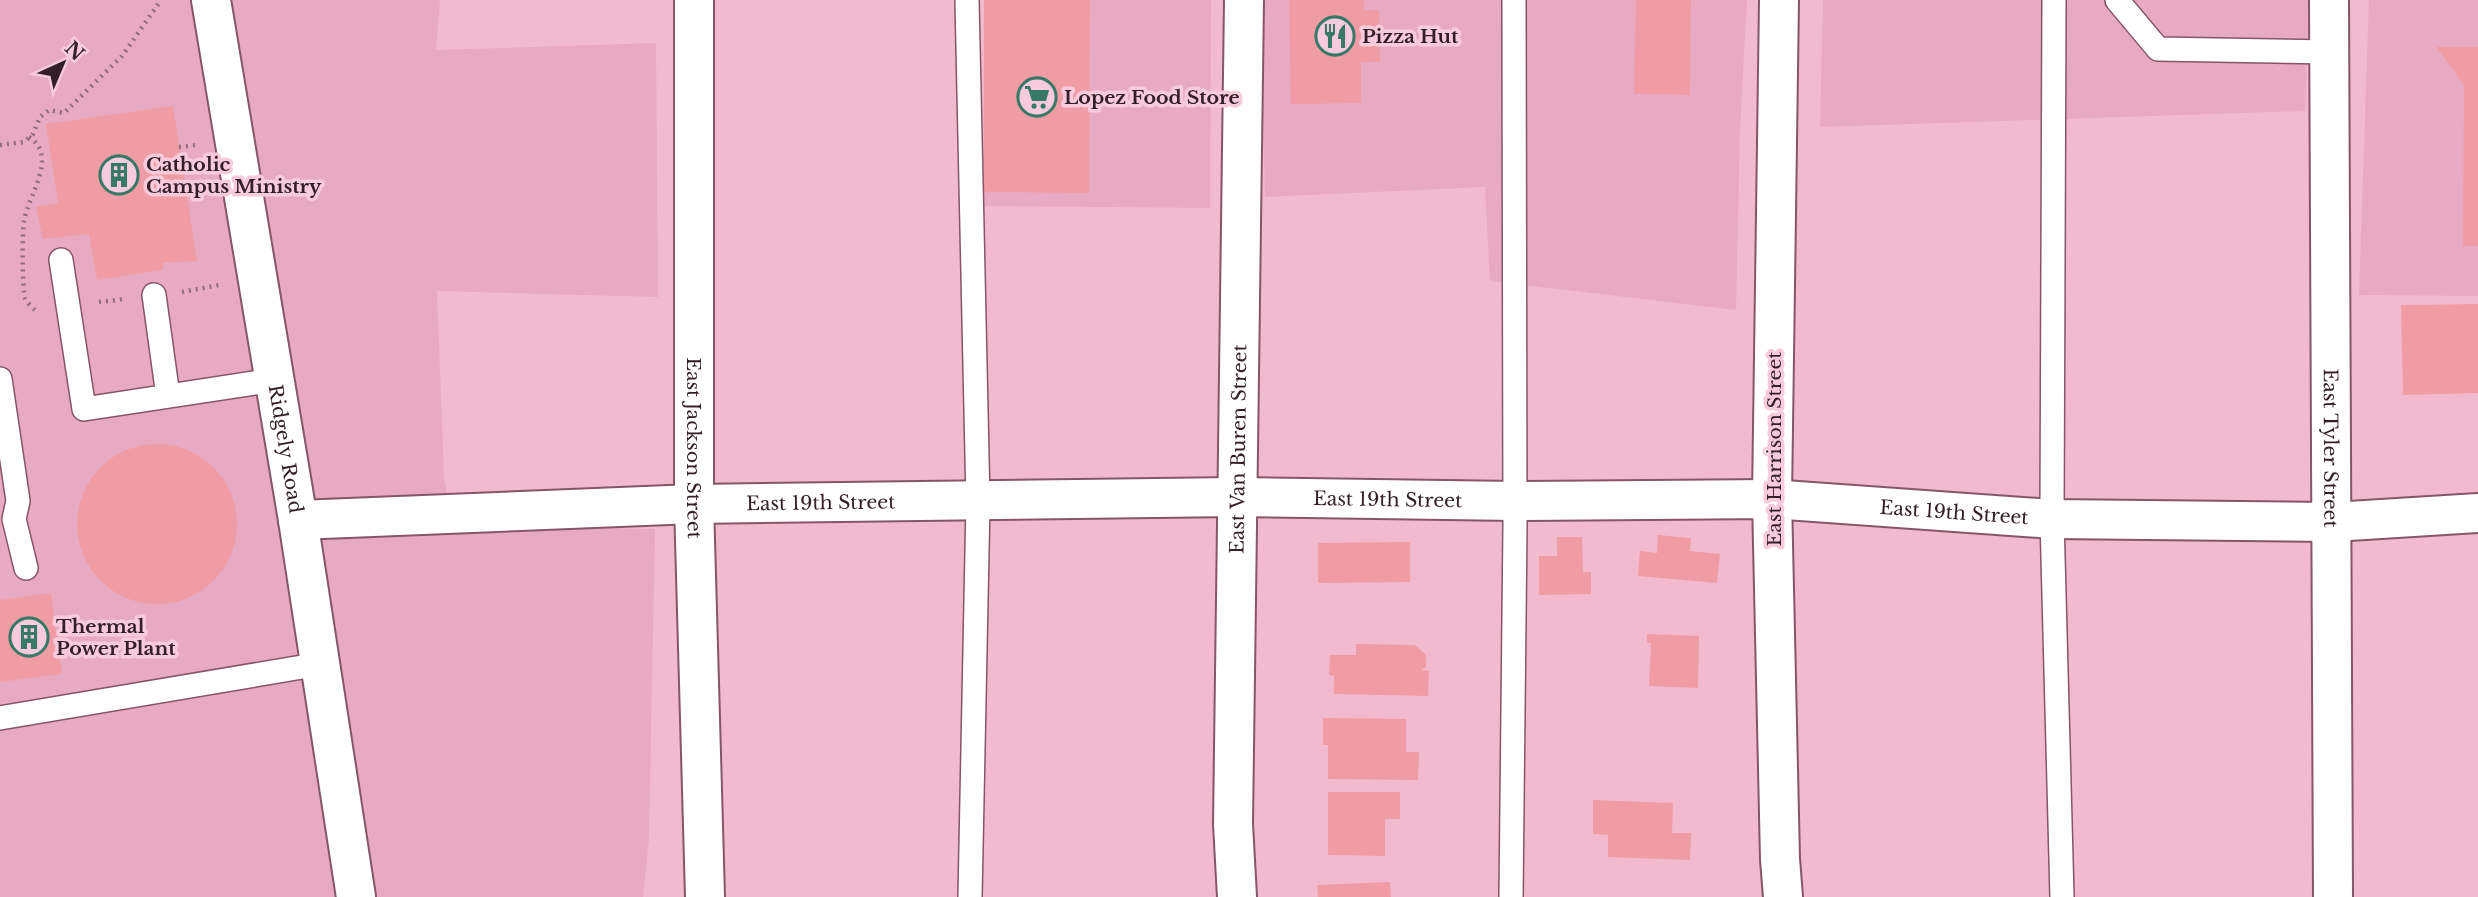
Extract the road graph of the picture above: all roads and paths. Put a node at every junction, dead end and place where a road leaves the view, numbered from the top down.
1 (160, 0) edge
2 (211, 0) edge
3 (694, 0) edge
4 (967, 0) edge
5 (1244, 0) edge
6 (1514, 0) edge
7 (1779, 0) edge
8 (2054, 0) edge
9 (2117, 0) edge
10 (2329, 0) edge
11 (2330, 51) junction
12 (29, 137) junction
13 (0, 145) edge
14 (200, 145) dead end
15 (179, 147) dead end
16 (61, 260) dead end
17 (219, 285) dead end
18 (154, 295) junction
19 (68, 306) junction
20 (0, 379) edge
21 (274, 380) junction
22 (168, 396) junction
23 (1236, 496) junction
24 (1772, 499) junction
25 (1515, 501) junction
26 (978, 502) junction
27 (694, 505) junction
28 (2478, 513) edge
29 (2052, 519) junction
30 (298, 520) junction
31 (2333, 522) junction
32 (26, 568) dead end
33 (320, 664) junction
34 (0, 718) edge
35 (356, 897) edge
36 (705, 897) edge
37 (970, 897) edge
38 (1237, 897) edge
39 (1511, 897) edge
40 (1783, 897) edge
41 (2062, 897) edge
42 (2333, 897) edge

1 - 12 path
2 - 21 street, Ridgely Road
3 - 27 street, East Jackson Street
4 - 26 lane
5 - 23 street, East Van Buren Street
6 - 25 lane
7 - 24 street, East Harrison Street
8 - 29 lane
9 - 11 lane
10 - 11 street, East Tyler Street
11 - 31 street, East Tyler Street
12 - 13 path
12 - 19 path
14 - 15 path
16 - 19 lane
17 - 18 path
18 - 19 path
18 - 22 lane
19 - 22 lane
20 - 32 lane
21 - 22 lane
21 - 30 street, Ridgely Road
23 - 25 street, East 19th Street
23 - 26 street, East 19th Street
23 - 38 street, East Van Buren Street
24 - 25 street, East 19th Street
24 - 29 street, East 19th Street
24 - 40 street, East Harrison Street
25 - 39 lane
26 - 27 street, East 19th Street
26 - 37 lane
27 - 30 street, East 19th Street
27 - 36 street, East Jackson Street
28 - 31 street, East 19th Street
29 - 31 street, East 19th Street
29 - 41 lane
30 - 33 street, Ridgely Road
31 - 42 street, East Tyler Street
33 - 34 lane
33 - 35 street, Ridgely Road

